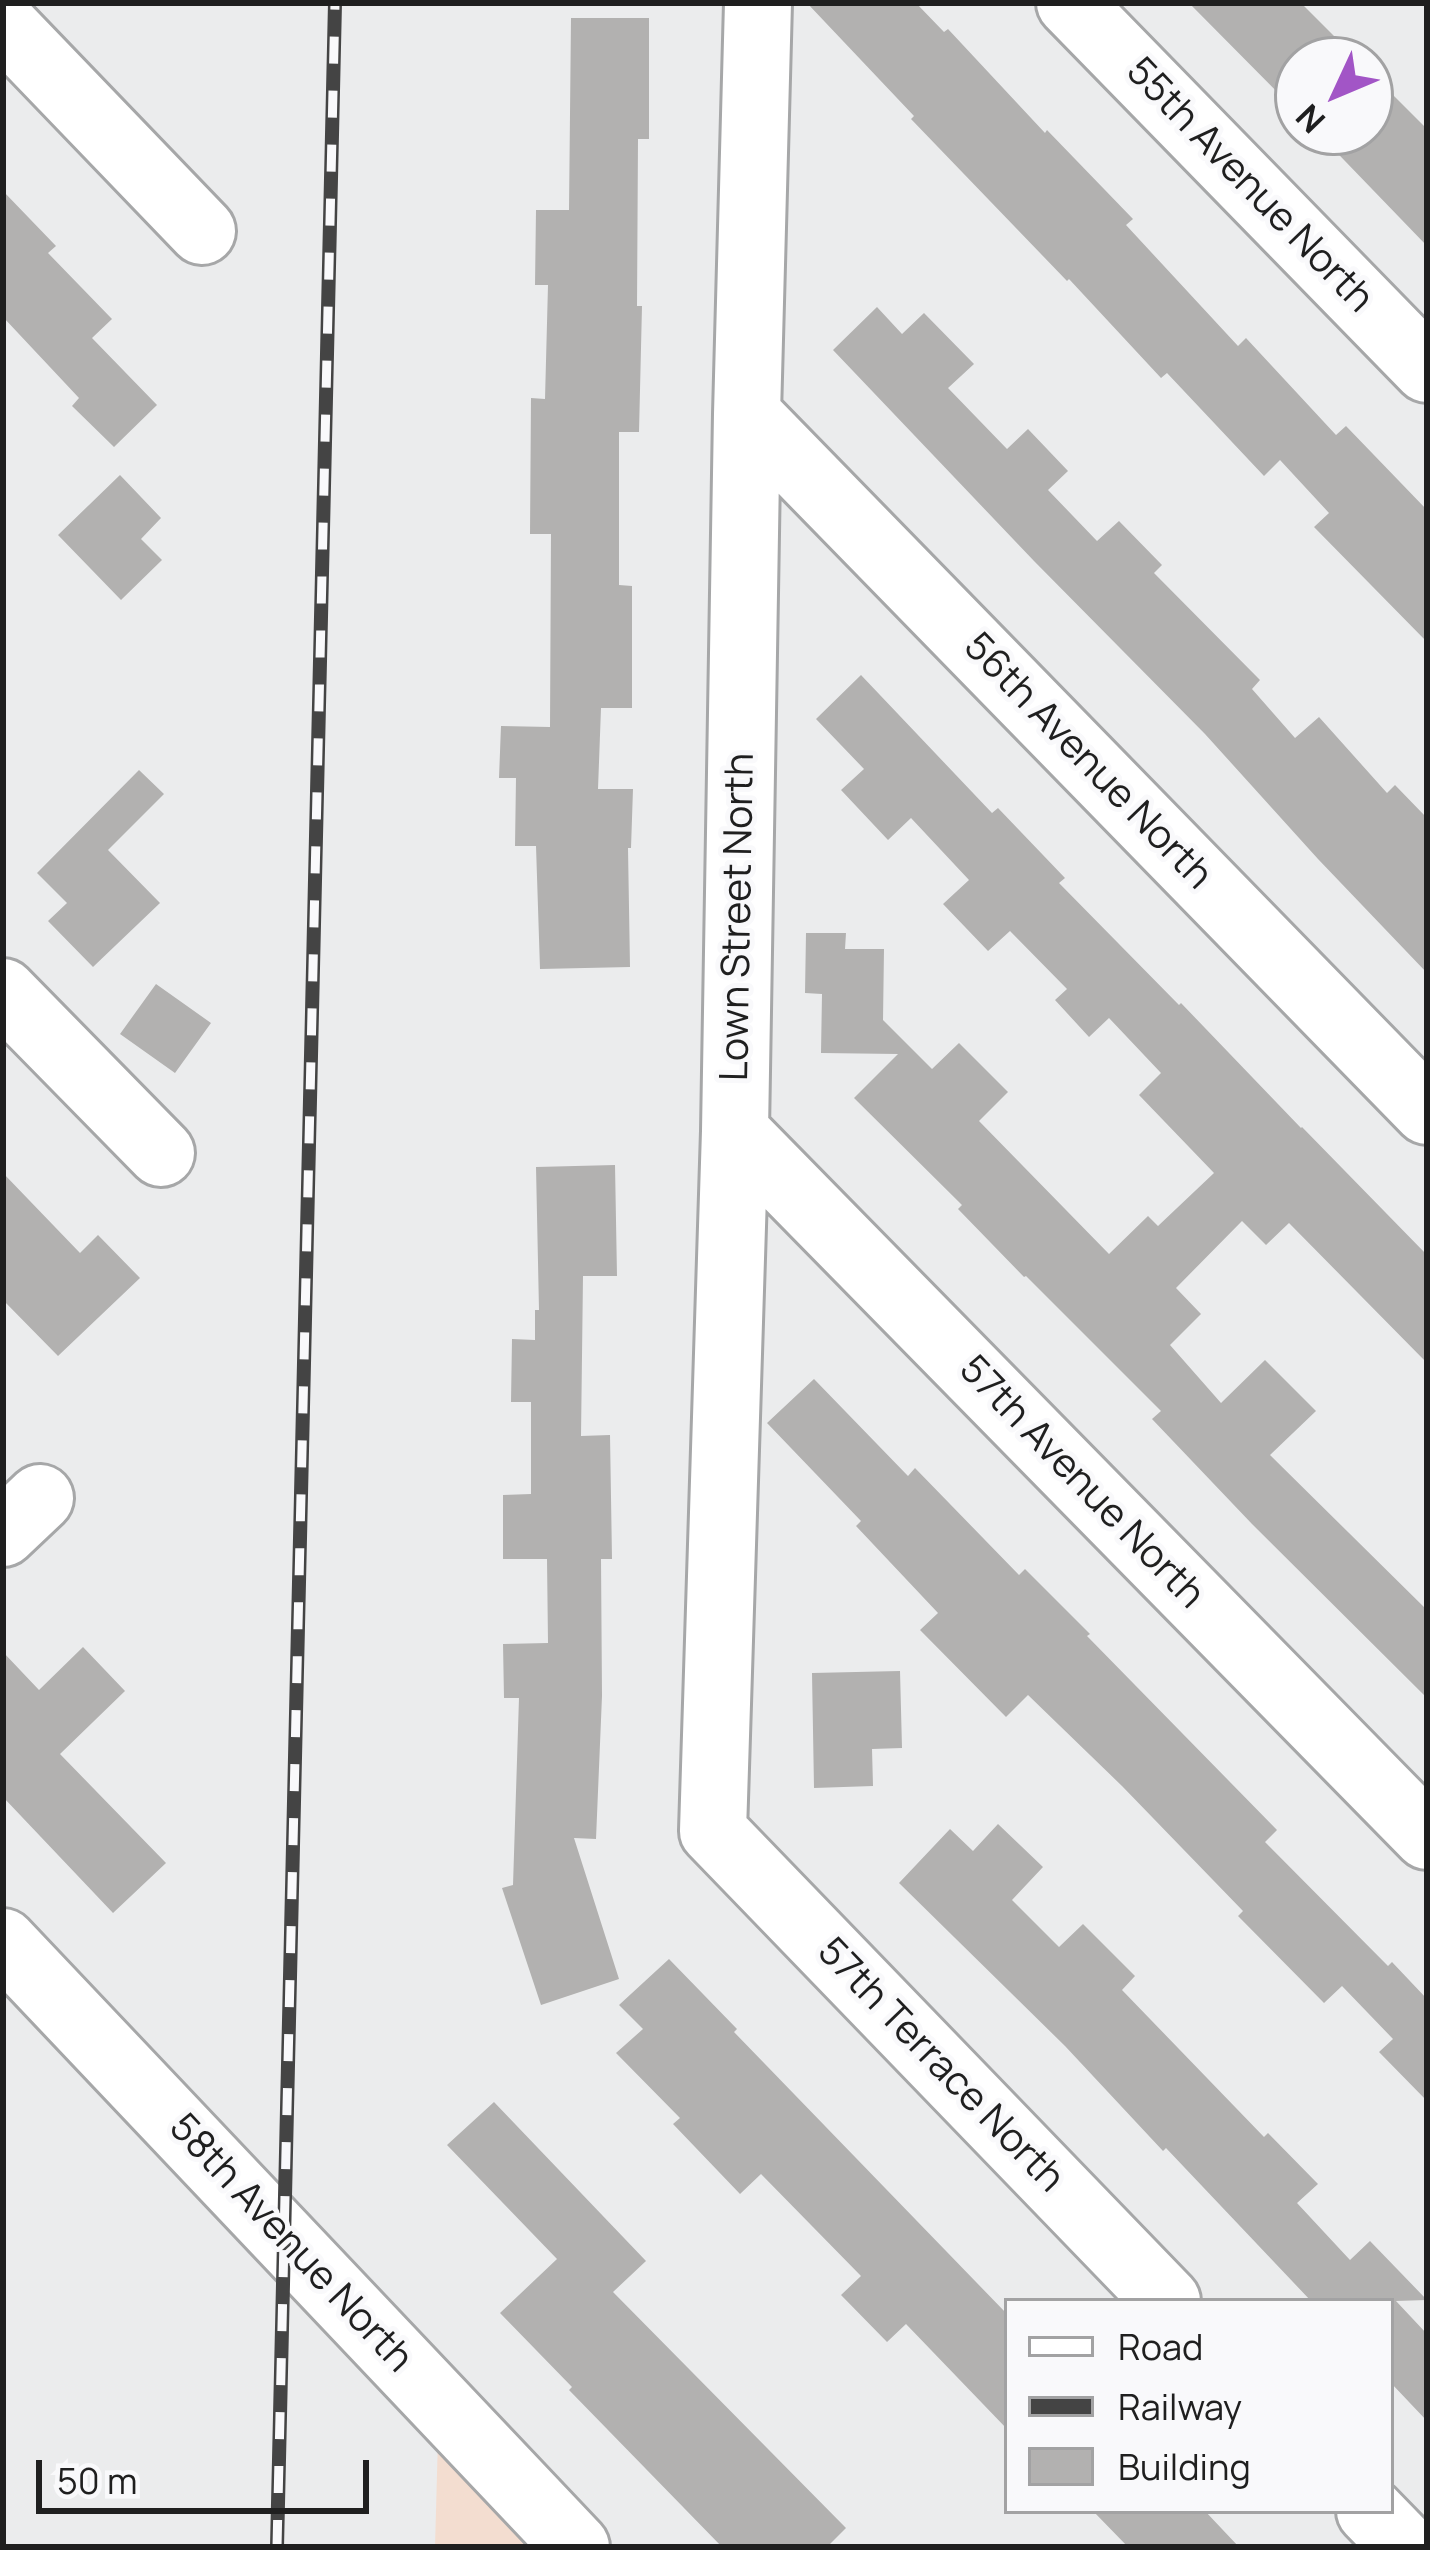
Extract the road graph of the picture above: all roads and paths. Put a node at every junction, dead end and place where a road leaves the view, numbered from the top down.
1 (758, 3) edge
2 (1070, 3) edge
3 (3, 24) edge
4 (202, 231) dead end
5 (1427, 369) edge
6 (747, 415) junction
7 (3, 992) edge
8 (1427, 1111) edge
9 (735, 1131) junction
10 (161, 1154) dead end
11 (713, 1831) joint
12 (1427, 1836) edge
13 (12, 1969) edge
14 (1164, 2298) edge
15 (1373, 2514) edge
16 (576, 2547) edge
17 (1405, 2547) edge

1 - 6 street, Lown Street North
2 - 5 street, 55th Avenue North
3 - 4 street
6 - 8 street, 56th Avenue North
6 - 9 street, Lown Street North
7 - 10 street
9 - 11 street, Lown Street North
9 - 12 street, 57th Avenue North
11 - 14 street, 57th Terrace North
13 - 16 street, 58th Avenue North
15 - 17 street

